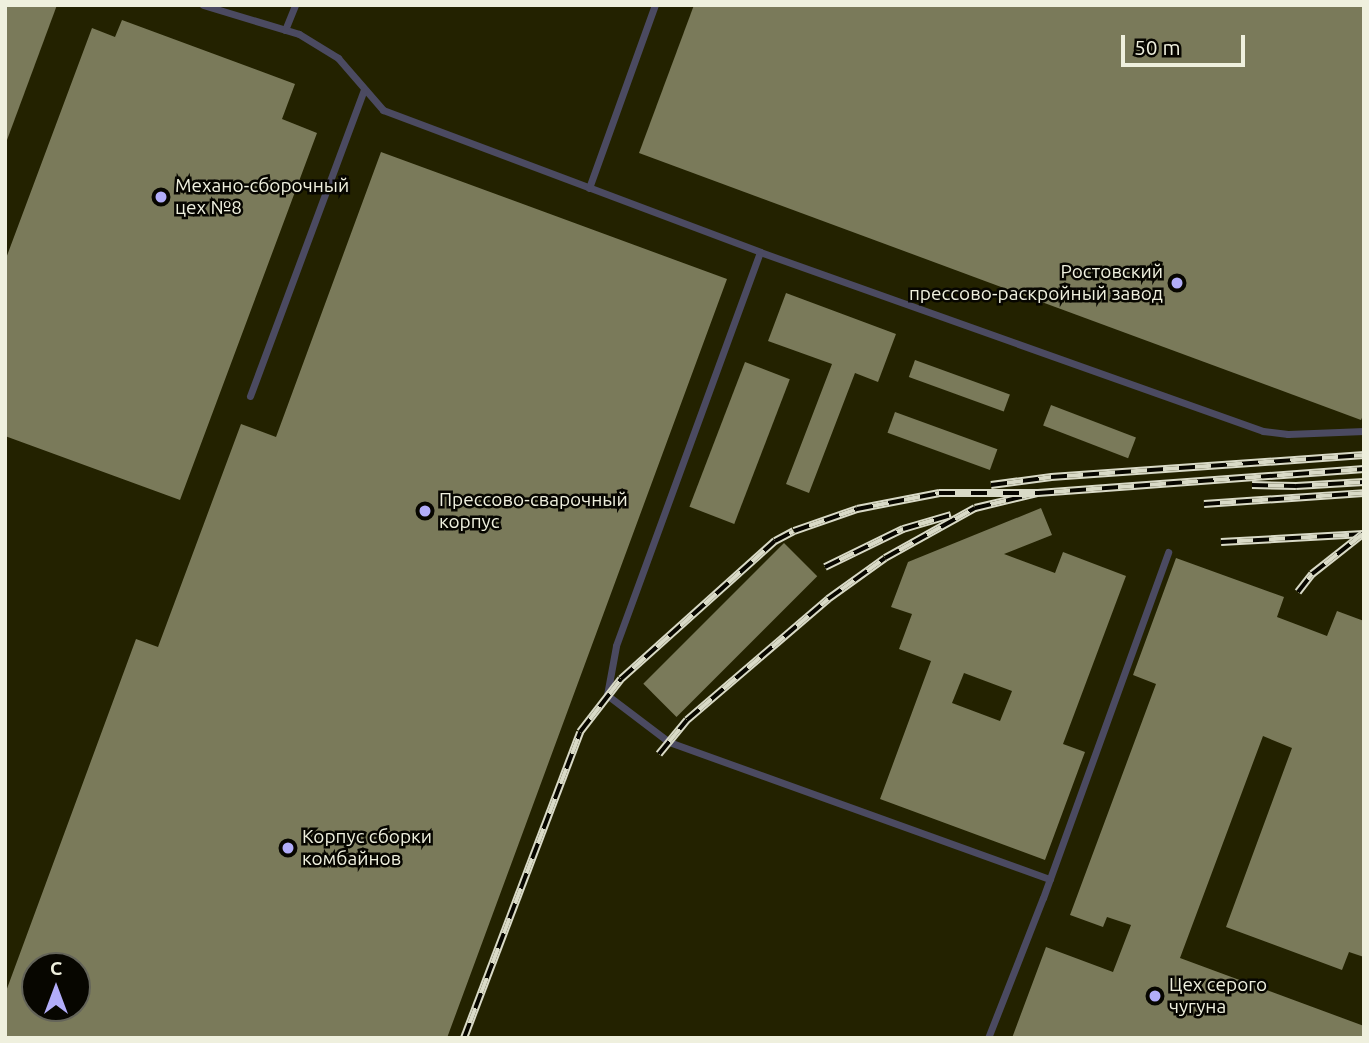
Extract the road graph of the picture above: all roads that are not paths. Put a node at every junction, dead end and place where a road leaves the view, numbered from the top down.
1 (203, 5) edge
2 (295, 5) edge
3 (655, 5) edge
4 (285, 30) junction
5 (364, 89) junction
6 (589, 188) junction
7 (760, 252) junction
8 (250, 396) dead end
9 (1364, 431) edge
10 (1168, 552) dead end
11 (1050, 879) junction
12 (988, 1038) edge

1 - 4 lane
2 - 4 lane
3 - 6 lane
4 - 5 lane
5 - 6 lane
5 - 8 lane
6 - 7 lane
7 - 9 lane
7 - 11 lane
10 - 11 lane
11 - 12 lane

